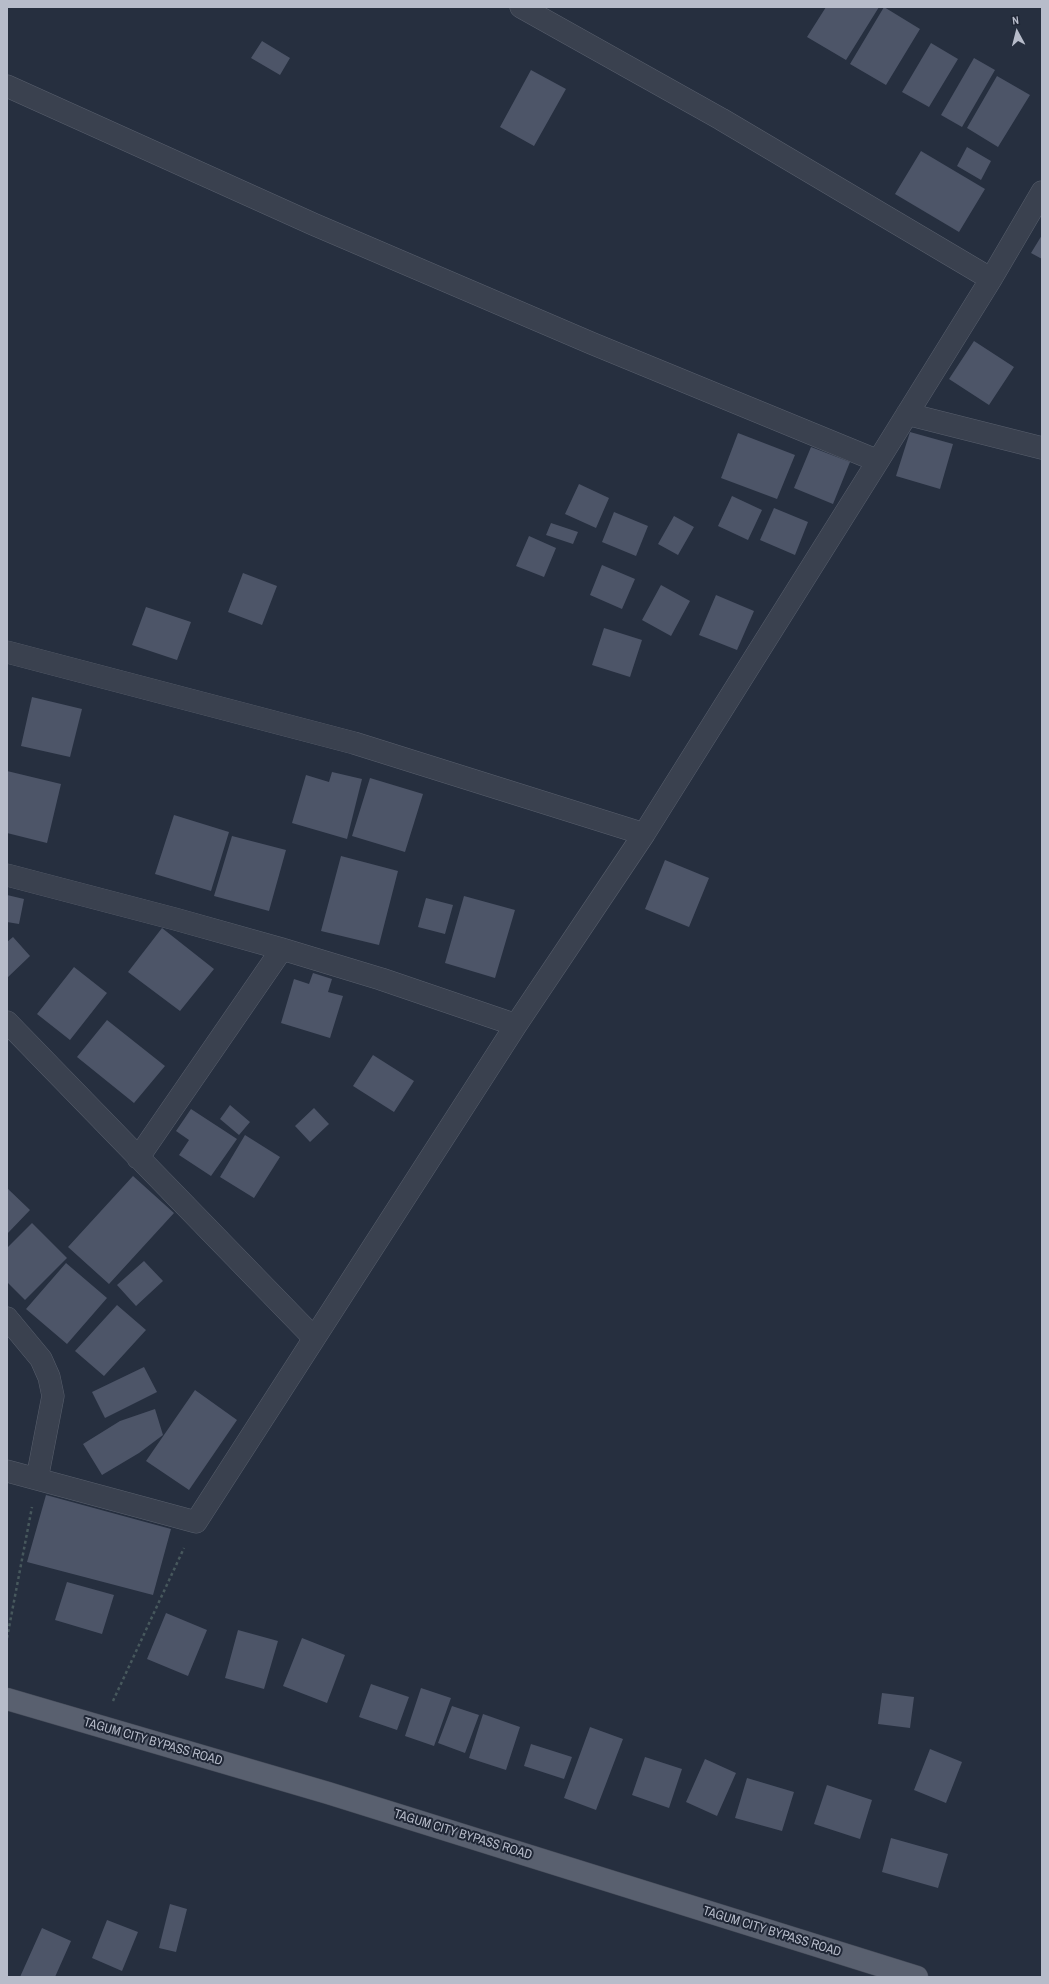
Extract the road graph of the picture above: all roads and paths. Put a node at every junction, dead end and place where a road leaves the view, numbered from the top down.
1 (521, 7) edge
2 (7, 86) edge
3 (1042, 192) edge
4 (991, 279) junction
5 (907, 414) junction
6 (1042, 448) edge
7 (878, 461) junction
8 (7, 652) edge
9 (644, 834) junction
10 (7, 875) edge
11 (282, 949) junction
12 (7, 1022) edge
13 (516, 1025) junction
14 (138, 1158) junction
15 (7, 1318) edge
16 (314, 1338) junction
17 (7, 1471) edge
18 (37, 1479) junction
19 (196, 1522) junction
20 (7, 1638) edge
21 (7, 1700) edge
22 (101, 1727) junction
23 (885, 1972) edge
24 (917, 1977) edge

1 - 4 street
2 - 7 street
3 - 4 street
4 - 5 street
5 - 6 street
5 - 7 street
7 - 9 street
8 - 9 street
9 - 13 street
10 - 11 street
11 - 13 street
11 - 14 street
12 - 14 street
13 - 16 street
14 - 16 street
15 - 18 street
16 - 19 street
17 - 18 street
18 - 19 street
18 - 20 path
19 - 22 path
21 - 22 main road, TAGUM CITY BYPASS ROAD
22 - 23 main road, TAGUM CITY BYPASS ROAD
23 - 24 main road, TAGUM CITY BYPASS ROAD

